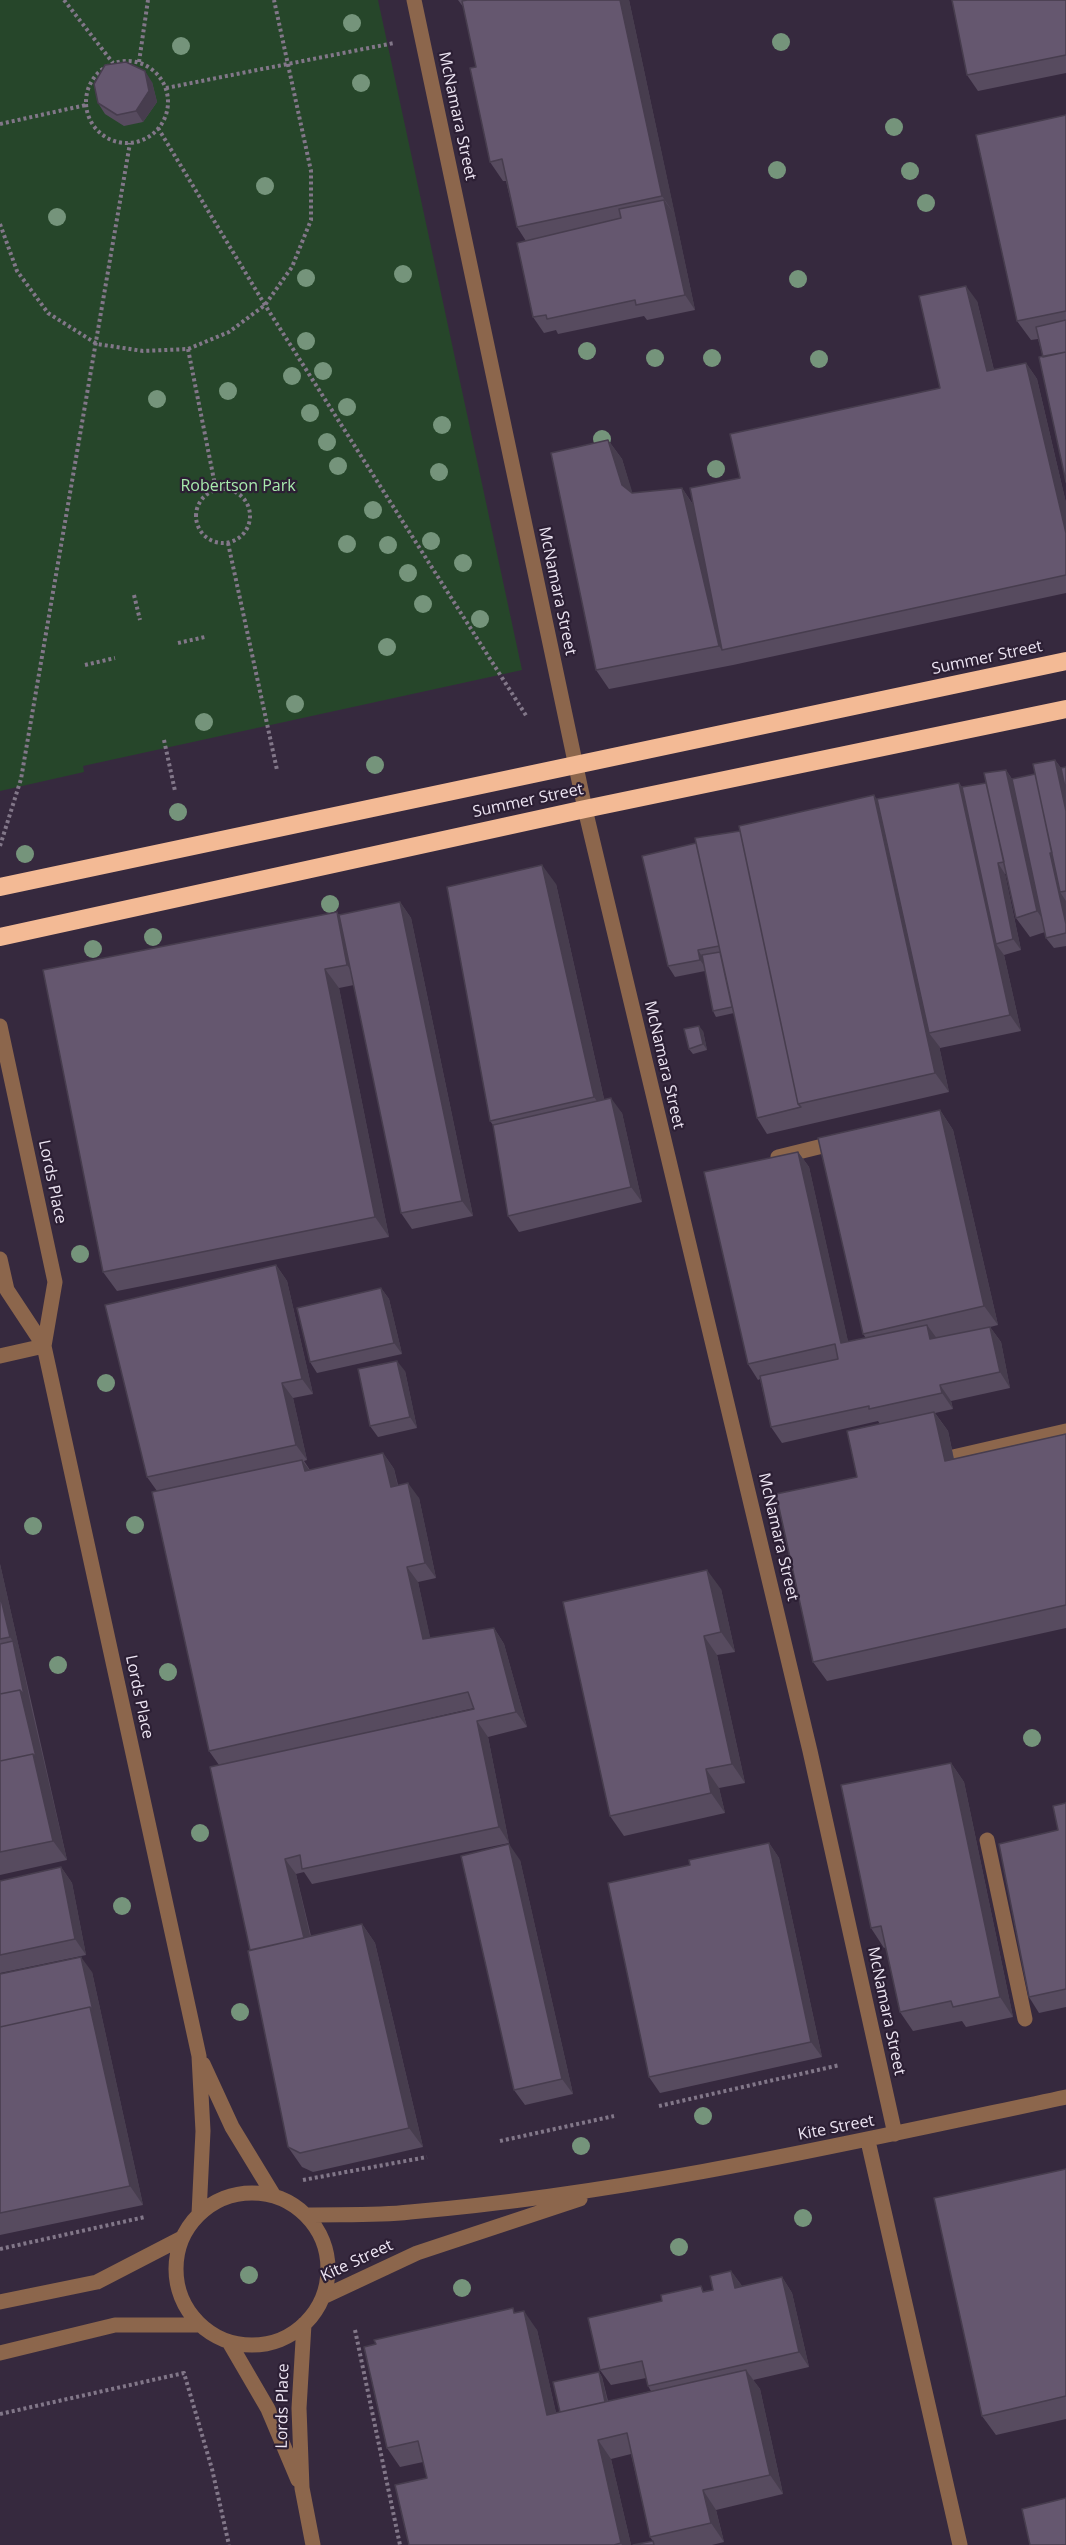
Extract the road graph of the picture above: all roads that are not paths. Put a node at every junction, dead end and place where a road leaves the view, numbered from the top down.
1 (414, 0) edge
2 (1066, 661) edge
3 (1066, 709) edge
4 (576, 766) junction
5 (585, 809) junction
6 (0, 887) edge
7 (0, 938) edge
8 (0, 1026) edge
9 (856, 1138) edge
10 (767, 1160) edge
11 (0, 1259) edge
12 (44, 1346) junction
13 (0, 1356) edge
14 (1066, 1431) edge
15 (953, 1457) edge
16 (987, 1840) dead end
17 (1025, 2019) dead end
18 (199, 2056) junction
19 (1066, 2097) edge
20 (895, 2134) junction
21 (868, 2141) junction
22 (612, 2188) junction
23 (274, 2196) junction
24 (199, 2214) junction
25 (306, 2215) junction
26 (182, 2238) junction
27 (323, 2297) junction
28 (0, 2302) edge
29 (303, 2324) junction
30 (200, 2325) junction
31 (229, 2342) junction
32 (0, 2353) edge
33 (302, 2488) junction
34 (314, 2545) edge
35 (960, 2545) edge

1 - 4 street, McNamara Street
2 - 4 highway, Summer Street
3 - 5 highway, Summer Street
4 - 5 street, McNamara Street
4 - 6 highway, Summer Street
5 - 7 highway, Summer Street
5 - 20 street, McNamara Street
8 - 12 street, Lords Place
9 - 10 street
11 - 12 street, Lords Place
12 - 13 street
12 - 18 street, Lords Place
14 - 15 street
16 - 17 street
18 - 23 street, Lords Place
18 - 24 street, Lords Place
19 - 20 street, Kite Street
20 - 21 street, Kite Street
21 - 22 street, Kite Street
21 - 35 street
22 - 25 street, Kite Street
22 - 27 street, Kite Street
23 - 24 street
23 - 25 street
24 - 26 street
25 - 27 street
26 - 28 street
26 - 30 street
27 - 29 street
29 - 31 street
29 - 33 street, Lords Place
30 - 31 street
30 - 32 street
31 - 33 street, Lords Place
33 - 34 street, Lords Place

